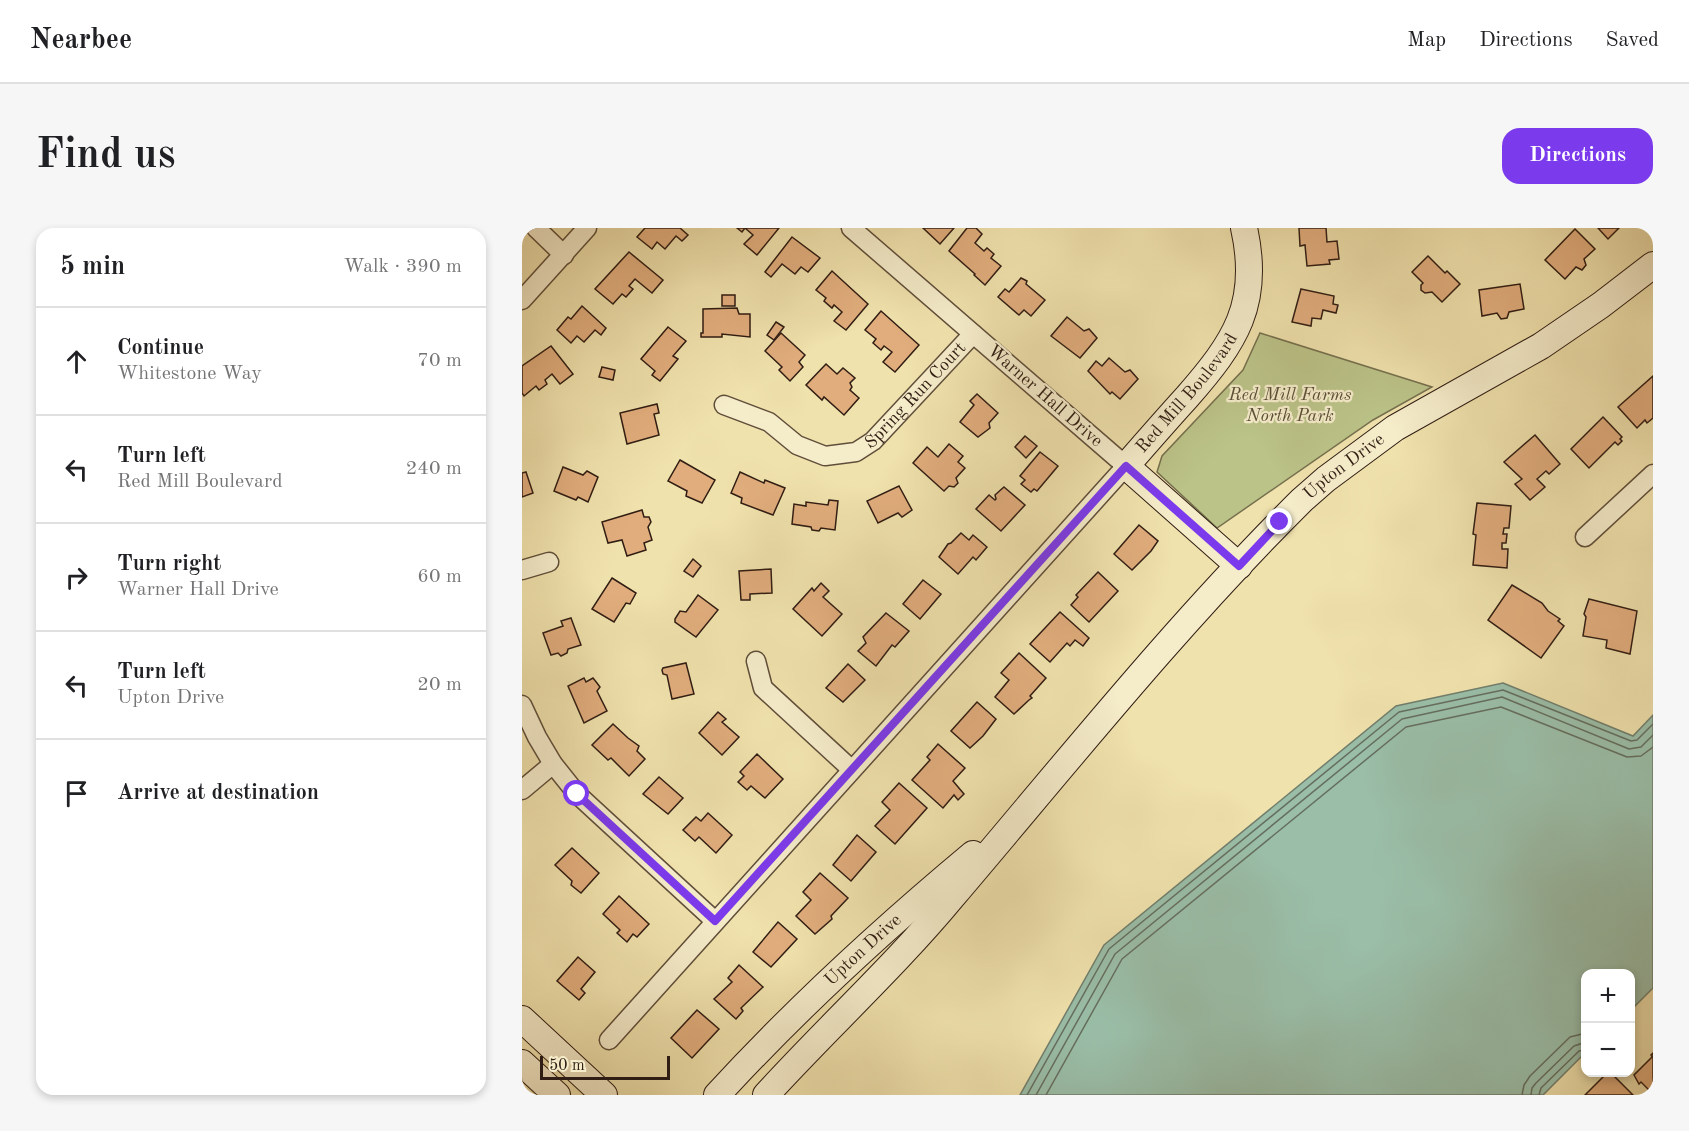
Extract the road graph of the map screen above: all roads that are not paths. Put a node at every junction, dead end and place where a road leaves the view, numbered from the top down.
1 (536, 228) edge
2 (587, 228) edge
3 (851, 228) edge
4 (1244, 228) edge
5 (564, 255) junction
6 (1653, 265) edge
7 (522, 300) edge
8 (973, 334) junction
9 (724, 405) dead end
10 (1126, 466) junction
11 (1653, 474) edge
12 (1585, 537) dead end
13 (549, 562) dead end
14 (1239, 566) junction
15 (522, 570) edge
16 (756, 661) dead end
17 (522, 705) edge
18 (554, 764) junction
19 (851, 769) junction
20 (522, 790) edge
21 (1019, 816) junction
22 (715, 921) junction
23 (522, 1019) edge
24 (609, 1040) dead end
25 (522, 1063) edge
26 (557, 1095) edge
27 (604, 1095) edge
28 (717, 1095) edge
29 (766, 1095) edge

1 - 5 street
2 - 5 street
3 - 8 street, Warner Hall Drive
4 - 10 main road, Red Mill Boulevard
5 - 7 street
6 - 14 main road, Upton Drive
8 - 9 street, Spring Run Court
8 - 10 street, Warner Hall Drive
10 - 14 main road, Warner Hall Drive
10 - 19 street, Red Mill Boulevard
11 - 12 street
13 - 15 street
14 - 21 main road, Upton Drive
16 - 19 street
17 - 18 street
18 - 20 street
18 - 22 street
19 - 22 street, Red Mill Boulevard
21 - 28 main road, Upton Drive
21 - 29 main road, Upton Drive
22 - 24 street, Red Mill Boulevard
23 - 27 main road
25 - 26 main road

